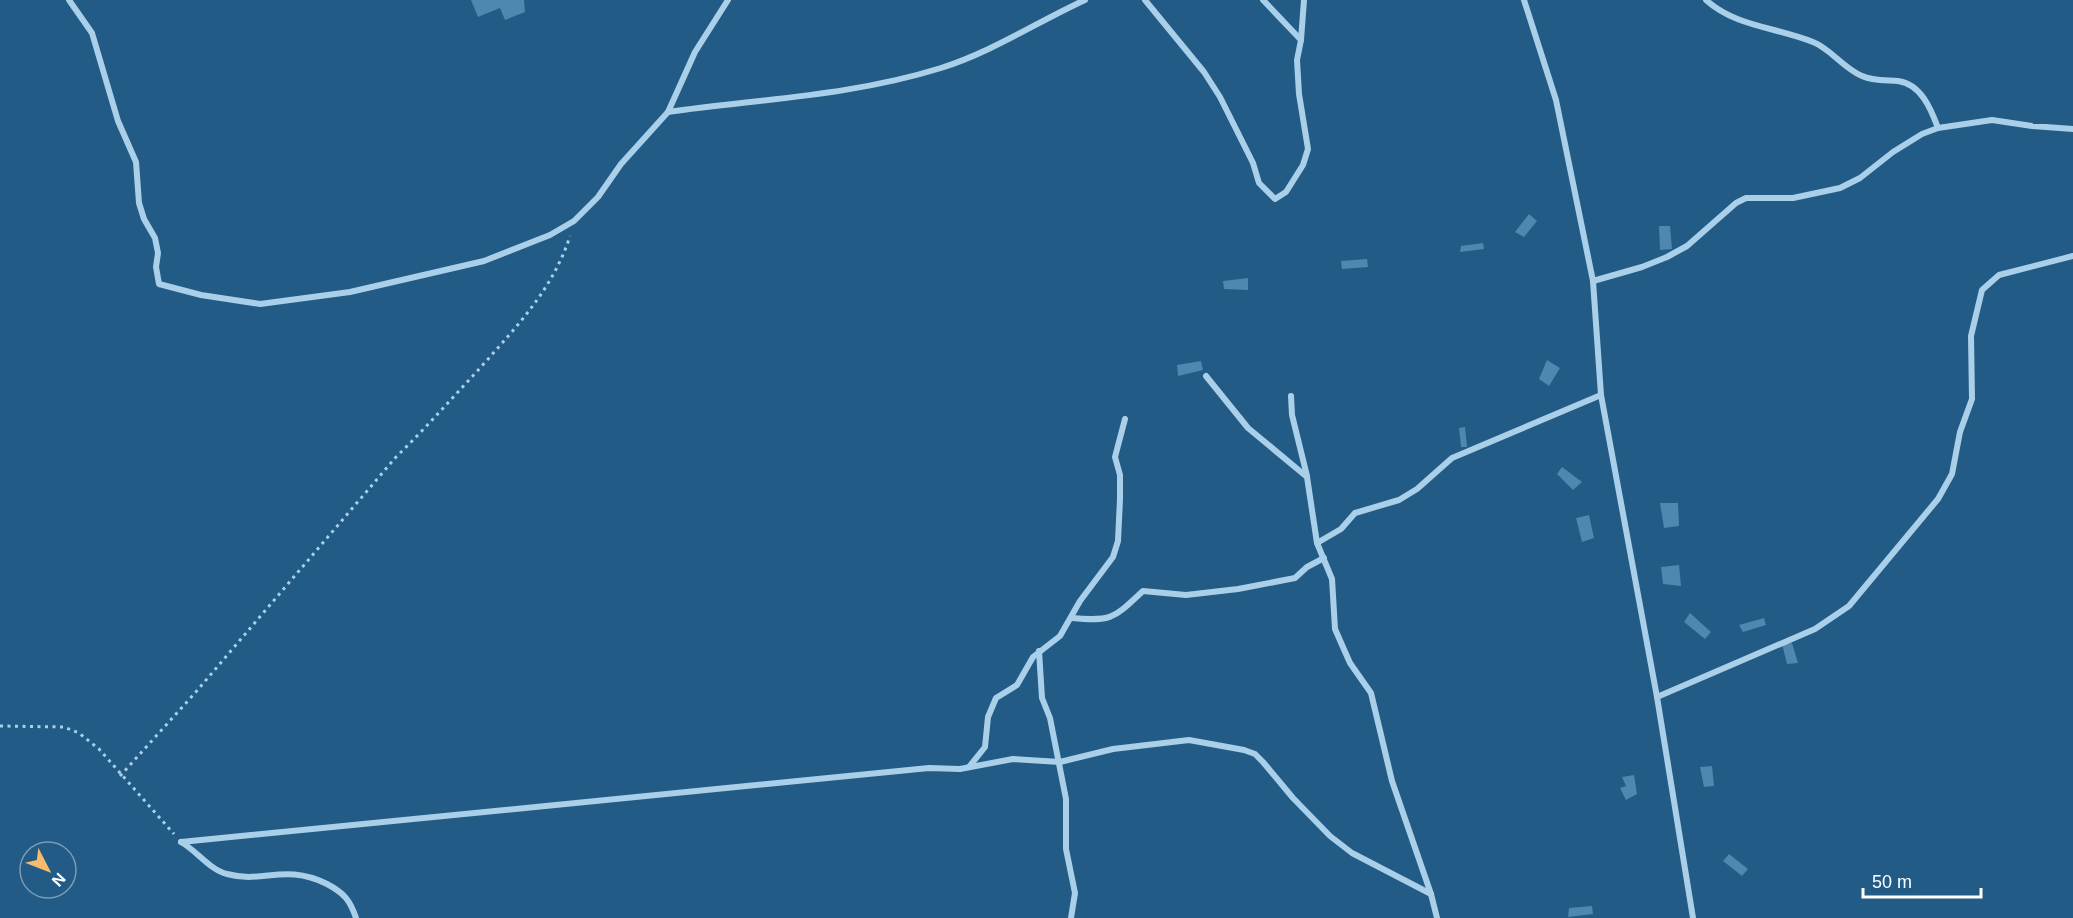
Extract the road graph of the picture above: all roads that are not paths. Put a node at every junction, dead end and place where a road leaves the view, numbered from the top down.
1 (69, 0) edge
2 (728, 0) edge
3 (1085, 0) edge
4 (1145, 0) edge
5 (1263, 0) edge
6 (1305, 0) edge
7 (1524, 0) edge
8 (1706, 0) edge
9 (1301, 40) junction
10 (668, 112) junction
11 (1938, 128) junction
12 (2073, 129) edge
13 (2073, 256) edge
14 (1593, 281) junction
15 (1206, 376) dead end
16 (1601, 395) junction
17 (1291, 396) dead end
18 (1125, 419) dead end
19 (1307, 477) junction
20 (1317, 543) junction
21 (1324, 558) junction
22 (1072, 618) junction
23 (1039, 651) junction
24 (1658, 697) junction
25 (1060, 762) junction
26 (968, 767) junction
27 (1431, 894) junction
28 (356, 918) edge
29 (1071, 918) edge
30 (1437, 918) edge
31 (1693, 918) edge

1 - 10 street
2 - 10 street
3 - 10 street
4 - 9 street
5 - 9 street
6 - 9 street
7 - 14 street
8 - 11 street
11 - 12 street
11 - 14 street
13 - 24 street
14 - 16 street
15 - 19 street
16 - 20 street
16 - 24 street
17 - 19 street
18 - 22 street
19 - 20 street
20 - 21 street
21 - 22 street
21 - 27 street
22 - 23 street
23 - 25 street
23 - 26 street
24 - 31 street
25 - 26 street
25 - 27 street
25 - 29 street
26 - 28 street
27 - 30 street

